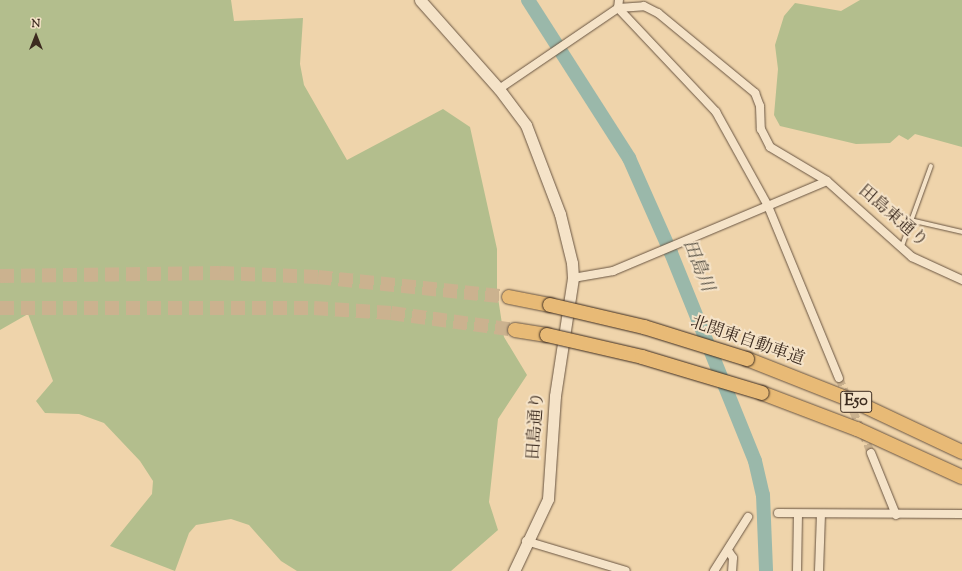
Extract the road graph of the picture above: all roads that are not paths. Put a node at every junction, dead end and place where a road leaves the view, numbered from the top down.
1 (420, 0) edge
2 (619, 4) edge
3 (499, 89) junction
4 (931, 166) dead end
5 (828, 181) junction
6 (768, 206) junction
7 (910, 220) junction
8 (962, 232) edge
9 (902, 246) junction
10 (573, 278) junction
11 (962, 280) edge
12 (509, 297) tunnel mouth
13 (515, 330) tunnel mouth
14 (839, 378) tunnel mouth
15 (962, 452) edge
16 (871, 453) tunnel mouth
17 (962, 477) edge
18 (778, 513) dead end
19 (962, 514) edge
20 (798, 515) junction
21 (821, 515) junction
22 (896, 515) junction
23 (748, 516) dead end
24 (526, 542) junction
25 (729, 552) junction
26 (514, 571) edge
27 (626, 571) edge
28 (714, 571) edge
29 (732, 571) edge
30 (797, 571) edge
31 (819, 571) edge

1 - 3 street, 田島通り
2 - 3 street
2 - 5 street, 田島東通り
2 - 6 street
3 - 10 street, 田島通り
4 - 7 lane
5 - 6 street
5 - 9 street, 田島東通り
6 - 10 street
6 - 14 street
7 - 8 lane
7 - 9 lane
9 - 11 street, 田島東通り
10 - 24 street, 田島通り
12 - 15 highway, 北関東自動車道 / E50, bridge
13 - 17 highway, E50, bridge
16 - 22 street
18 - 20 street
19 - 22 street
20 - 21 street
20 - 30 street
21 - 22 street
21 - 31 street
23 - 25 street
24 - 26 street, 田島通り
24 - 27 street
25 - 28 street
25 - 29 street

